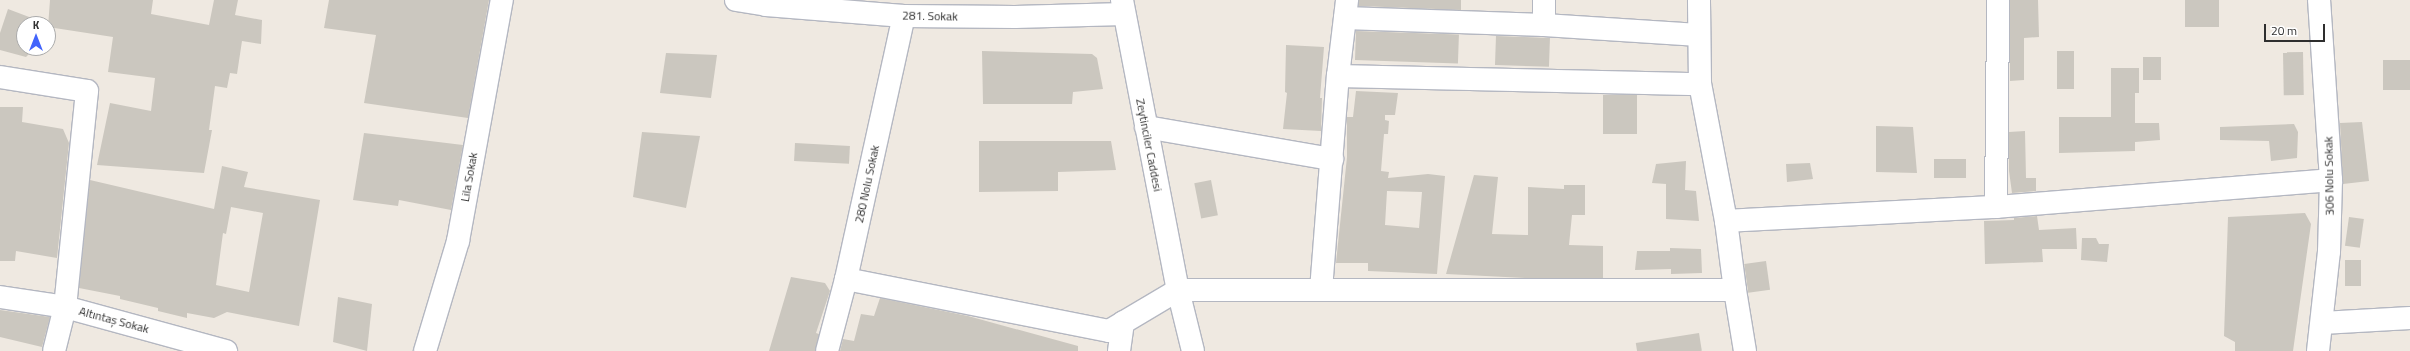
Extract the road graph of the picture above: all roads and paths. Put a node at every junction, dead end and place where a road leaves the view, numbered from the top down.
1 (502, 0) edge
2 (736, 0) edge
3 (1544, 0) edge
4 (1699, 0) edge
5 (1998, 0) edge
6 (2319, 0) edge
7 (766, 2) edge
8 (1123, 7) edge
9 (1346, 9) edge
10 (915, 11) edge
11 (1544, 25) junction
12 (1699, 34) junction
13 (1338, 76) junction
14 (0, 77) edge
15 (1700, 84) junction
16 (1146, 127) junction
17 (1332, 159) junction
18 (2331, 180) junction
19 (1996, 207) junction
20 (1726, 221) junction
21 (846, 279) junction
22 (1178, 290) junction
23 (1321, 290) junction
24 (1735, 290) junction
25 (0, 297) edge
26 (65, 307) junction
27 (2410, 318) edge
28 (1123, 322) junction
29 (2322, 323) junction
30 (54, 351) edge
31 (226, 351) edge
32 (425, 351) edge
33 (827, 351) edge
34 (1119, 351) edge
35 (1193, 351) edge
36 (1745, 351) edge
37 (2318, 351) edge

1 - 32 street, Lila Sokak
2 - 7 street, 281. Sokak
3 - 11 street
4 - 12 street
5 - 19 street
6 - 18 street, 306 Nolu Sokak
7 - 10 street, 281. Sokak
8 - 10 street, 281. Sokak
8 - 16 street, Zeytinciler Caddesi
9 - 11 street
9 - 13 street
10 - 21 street, 280 Nolu Sokak
11 - 12 street
12 - 15 street
13 - 15 street
13 - 17 street
14 - 26 street
15 - 20 street
16 - 17 street
16 - 22 street, Zeytinciler Caddesi
17 - 23 street
18 - 19 street
18 - 29 street, 306 Nolu Sokak
19 - 20 street
20 - 24 street
21 - 28 street
21 - 33 street, 280 Nolu Sokak
22 - 23 street
22 - 28 street
22 - 35 street, Zeytinciler Caddesi
23 - 24 street
24 - 36 street
25 - 26 street, Altıntaş Sokak
26 - 30 street
26 - 31 street, Altıntaş Sokak
27 - 29 street
28 - 34 street
29 - 37 street, 306 Nolu Sokak

